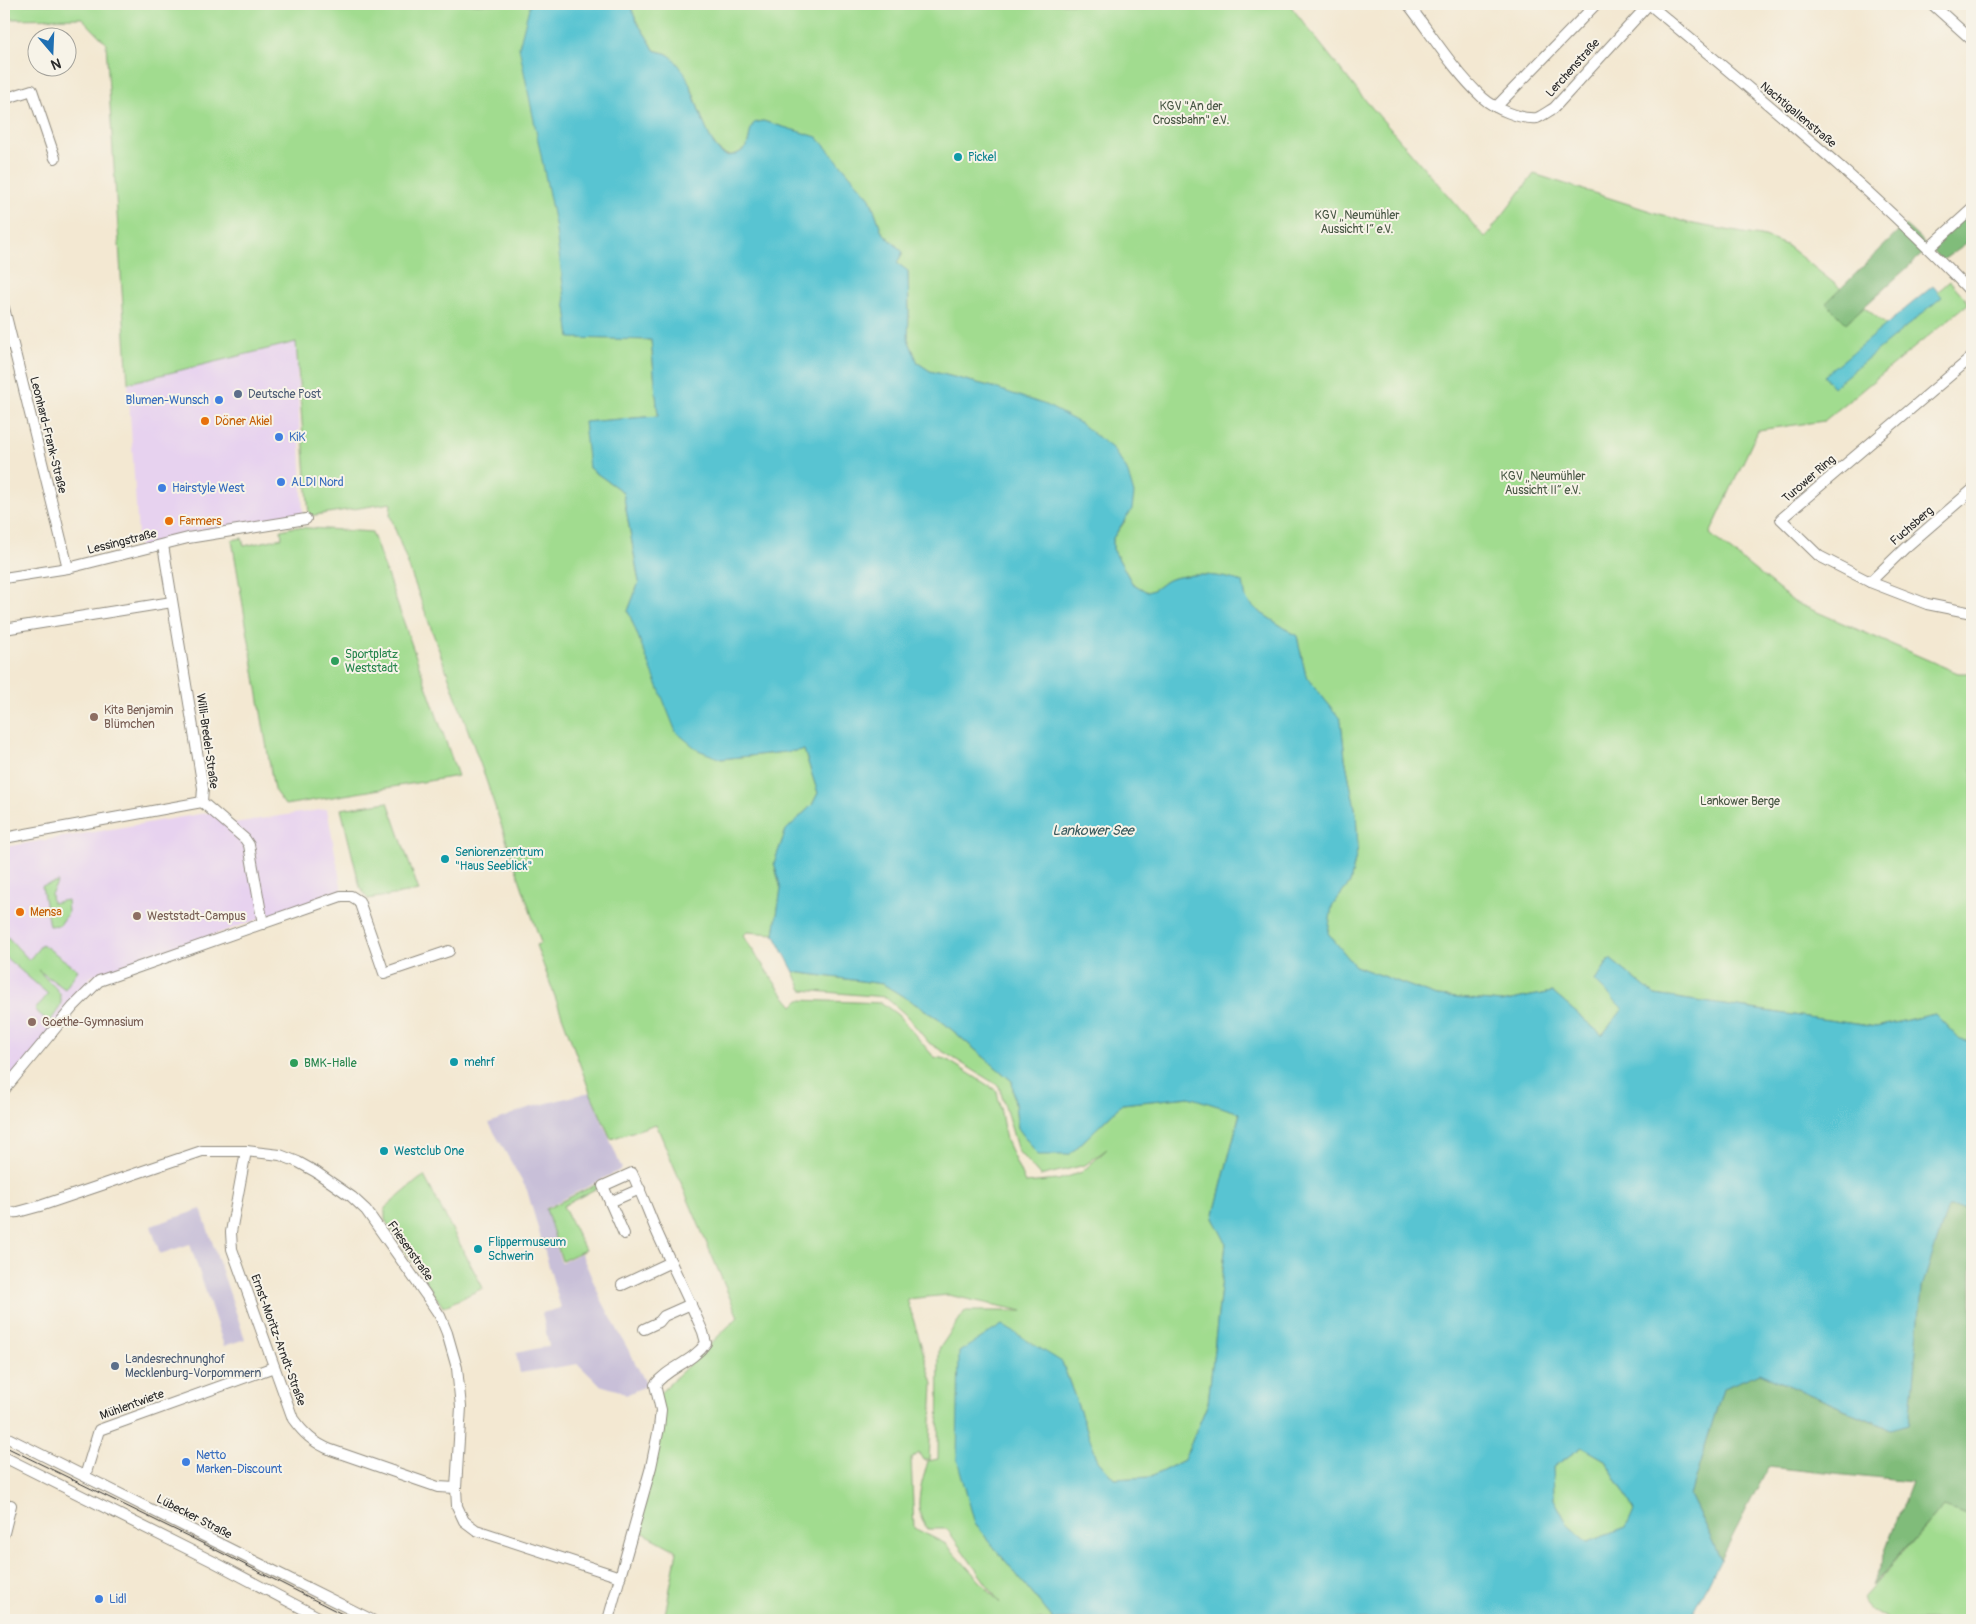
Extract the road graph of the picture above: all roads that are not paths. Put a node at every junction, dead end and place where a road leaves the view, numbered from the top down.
1 (1408, 4) edge
2 (1596, 4) edge
3 (1649, 4) edge
4 (1932, 4) edge
5 (1972, 40) edge
6 (4, 99) edge
7 (1496, 107) junction
8 (55, 158) dead end
9 (1972, 210) edge
10 (1929, 248) junction
11 (1972, 292) edge
12 (4, 308) edge
13 (1972, 357) edge
14 (1972, 490) edge
15 (306, 519) dead end
16 (163, 545) junction
17 (68, 568) junction
18 (4, 578) edge
19 (1870, 582) junction
20 (172, 602) junction
21 (1972, 613) edge
22 (4, 629) edge
23 (202, 802) junction
24 (4, 834) edge
25 (263, 924) junction
26 (449, 951) dead end
27 (4, 1090) edge
28 (246, 1152) junction
29 (640, 1189) junction
30 (610, 1202) junction
31 (4, 1213) edge
32 (624, 1234) dead end
33 (671, 1262) junction
34 (622, 1285) dead end
35 (691, 1304) junction
36 (644, 1329) dead end
37 (274, 1367) junction
38 (4, 1436) edge
39 (4, 1457) edge
40 (85, 1476) junction
41 (456, 1488) junction
42 (11, 1505) dead end
43 (4, 1533) edge
44 (620, 1577) junction
45 (324, 1620) edge
46 (372, 1620) edge
47 (608, 1620) edge

1 - 7 street
2 - 7 street
3 - 7 street, Lerchenstraße
3 - 10 street, Nachtigallenstraße
4 - 5 street
6 - 8 street
9 - 10 street
10 - 11 street, Nachtigallenstraße
12 - 17 street, Leonhard-Frank-Straße
13 - 19 street, Turower Ring
14 - 19 street, Fuchsberg
15 - 16 street, Lessingstraße
16 - 17 street, Lessingstraße
16 - 20 street, Willi-Bredel-Straße
17 - 18 street, Lessingstraße
19 - 21 street, Turower Ring
20 - 22 street
20 - 23 street, Willi-Bredel-Straße
23 - 24 street, Willi-Bredel-Straße
23 - 25 street
25 - 26 street
25 - 27 street
28 - 31 street, Friesenstraße
28 - 37 street, Ernst-Moritz-Arndt-Straße
28 - 41 street, Friesenstraße
29 - 30 street
29 - 30 street
29 - 33 street
30 - 32 street
33 - 34 street
33 - 35 street
35 - 36 street
35 - 44 street
37 - 40 street, Mühlentwiete
37 - 41 street, Ernst-Moritz-Arndt-Straße
38 - 40 street, Lübecker Straße
39 - 45 street
40 - 46 street, Lübecker Straße
41 - 44 street, Friesenstraße
42 - 43 street
44 - 47 street

